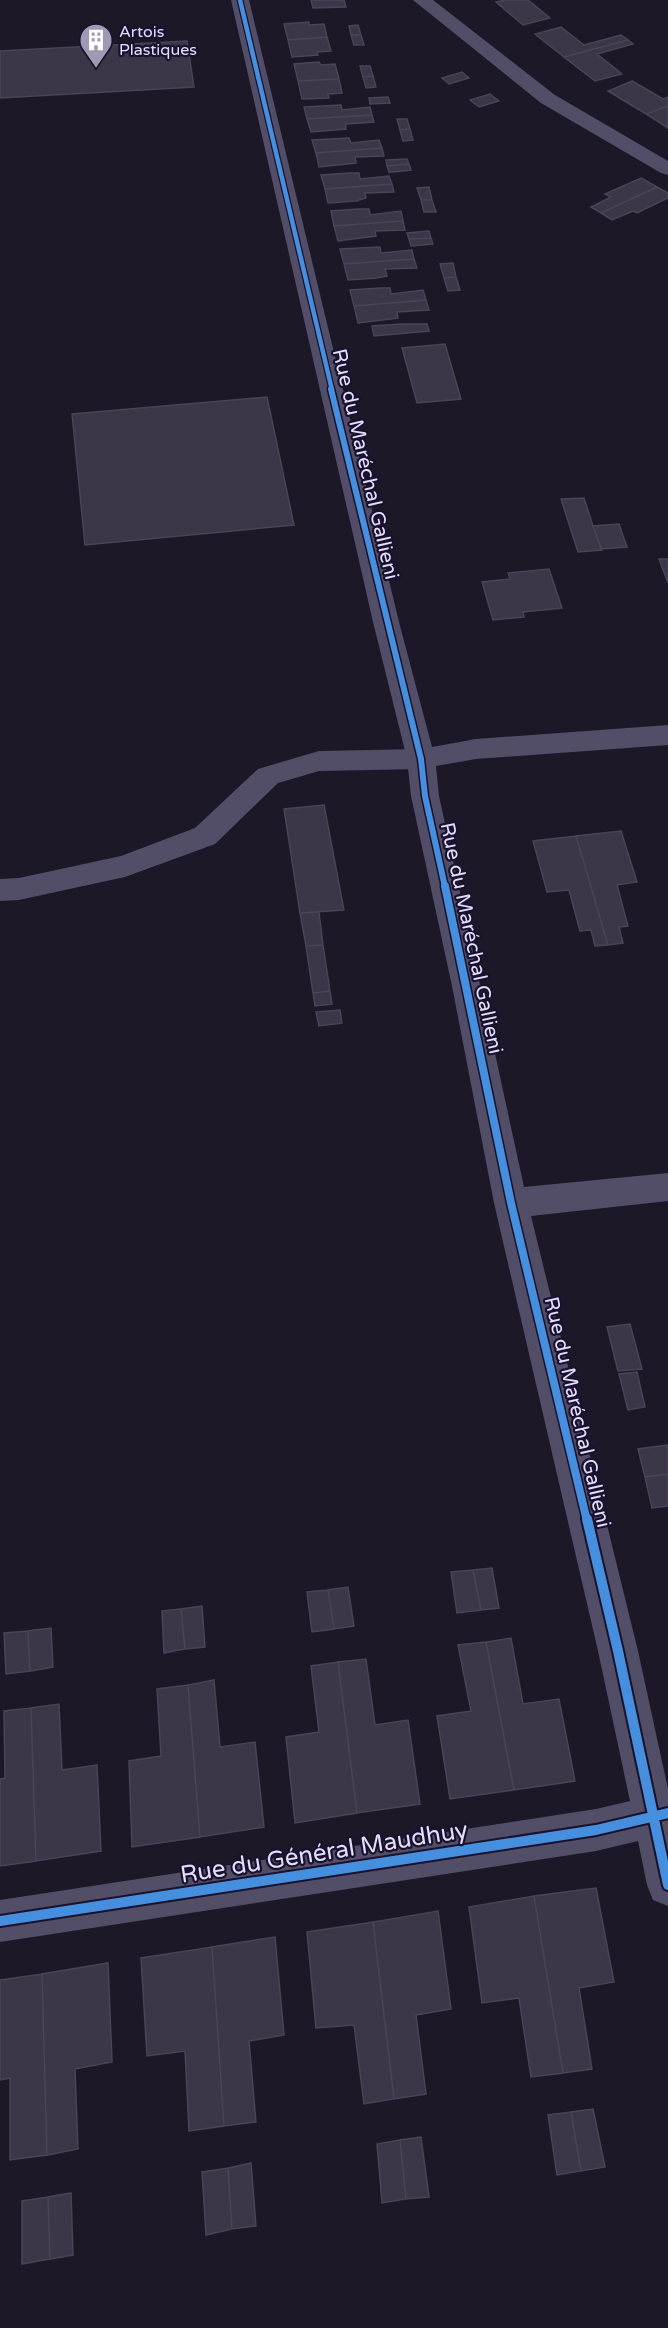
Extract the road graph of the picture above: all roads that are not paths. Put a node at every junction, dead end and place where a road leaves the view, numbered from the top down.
1 (240, 0) edge
2 (422, 0) edge
3 (668, 170) edge
4 (668, 735) edge
5 (421, 759) junction
6 (0, 890) edge
7 (668, 1187) edge
8 (511, 1203) junction
9 (660, 1815) edge
10 (668, 1885) edge
11 (0, 1921) edge

1 - 5 street, Rue du Maréchal Gallieni
2 - 3 street
4 - 5 street
5 - 6 street
5 - 8 street, Rue du Maréchal Gallieni
7 - 8 street
8 - 9 street, Rue du Maréchal Gallieni
9 - 10 street, Rue du Maréchal Gallieni
9 - 11 street, Rue du Général Maudhuy

